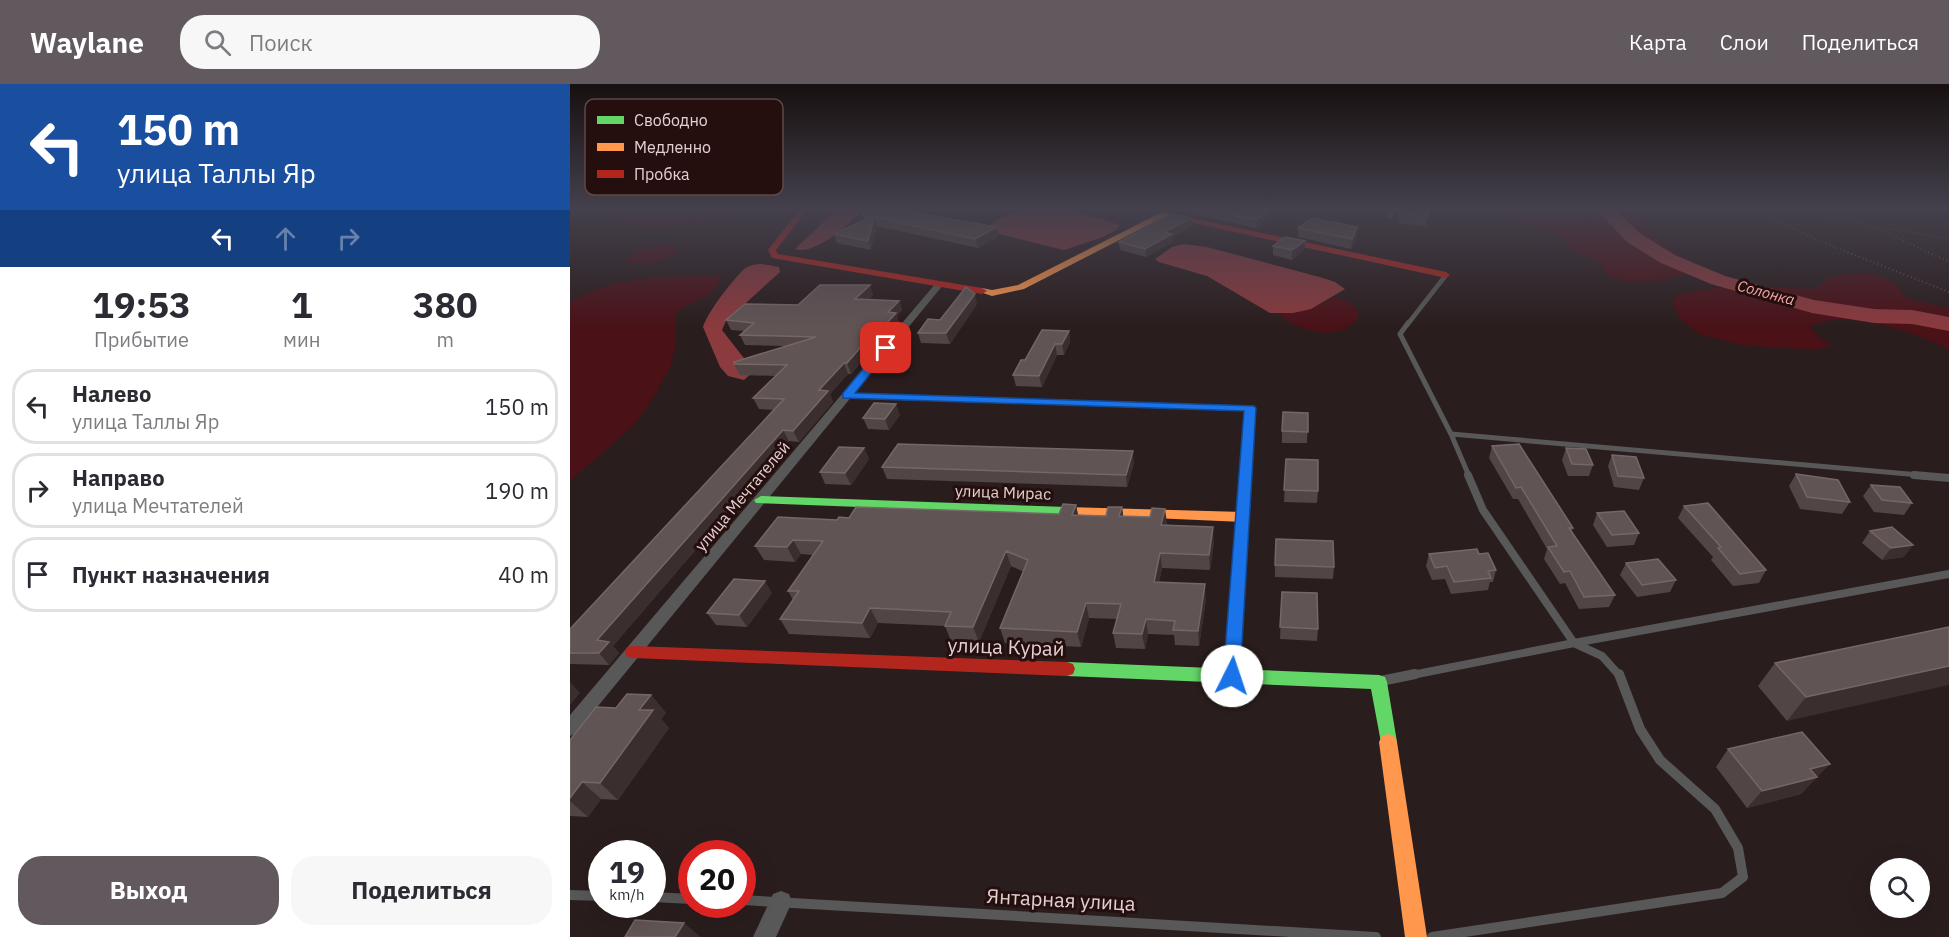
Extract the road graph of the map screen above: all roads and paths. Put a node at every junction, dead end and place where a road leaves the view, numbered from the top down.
1 (773, 249) edge
2 (1096, 249) edge
3 (1325, 249) edge
4 (1839, 249) edge
5 (1921, 249) edge
6 (1949, 262) edge
7 (1446, 275) joint
8 (939, 285) junction
9 (1949, 292) edge
10 (847, 396) junction
11 (1451, 434) junction
12 (1949, 477) edge
13 (762, 500) junction
14 (1243, 517) junction
15 (1949, 574) edge
16 (1575, 643) junction
17 (633, 652) junction
18 (1232, 676) junction
19 (1379, 682) junction
20 (570, 728) edge
21 (570, 895) edge
22 (588, 896) edge
23 (756, 901) edge
24 (781, 902) junction
25 (764, 937) edge
26 (1376, 937) edge
27 (1416, 937) edge
28 (1432, 937) edge

1 - 8 street
2 - 8 street
3 - 7 street
4 - 9 path
5 - 6 path
7 - 11 lane
8 - 10 street, улица Мечтателей
10 - 13 street, улица Мечтателей
10 - 14 lane
11 - 12 lane
11 - 16 lane
13 - 14 street, улица Мирас
13 - 17 street, улица Мечтателей
14 - 18 lane
15 - 16 lane
16 - 19 lane
16 - 28 lane
17 - 18 street, улица Курай
17 - 20 street, улица Мечтателей
18 - 19 street, улица Курай
19 - 27 street
21 - 22 lane
23 - 24 lane, Янтарная улица
24 - 25 street
24 - 26 lane, Янтарная улица

